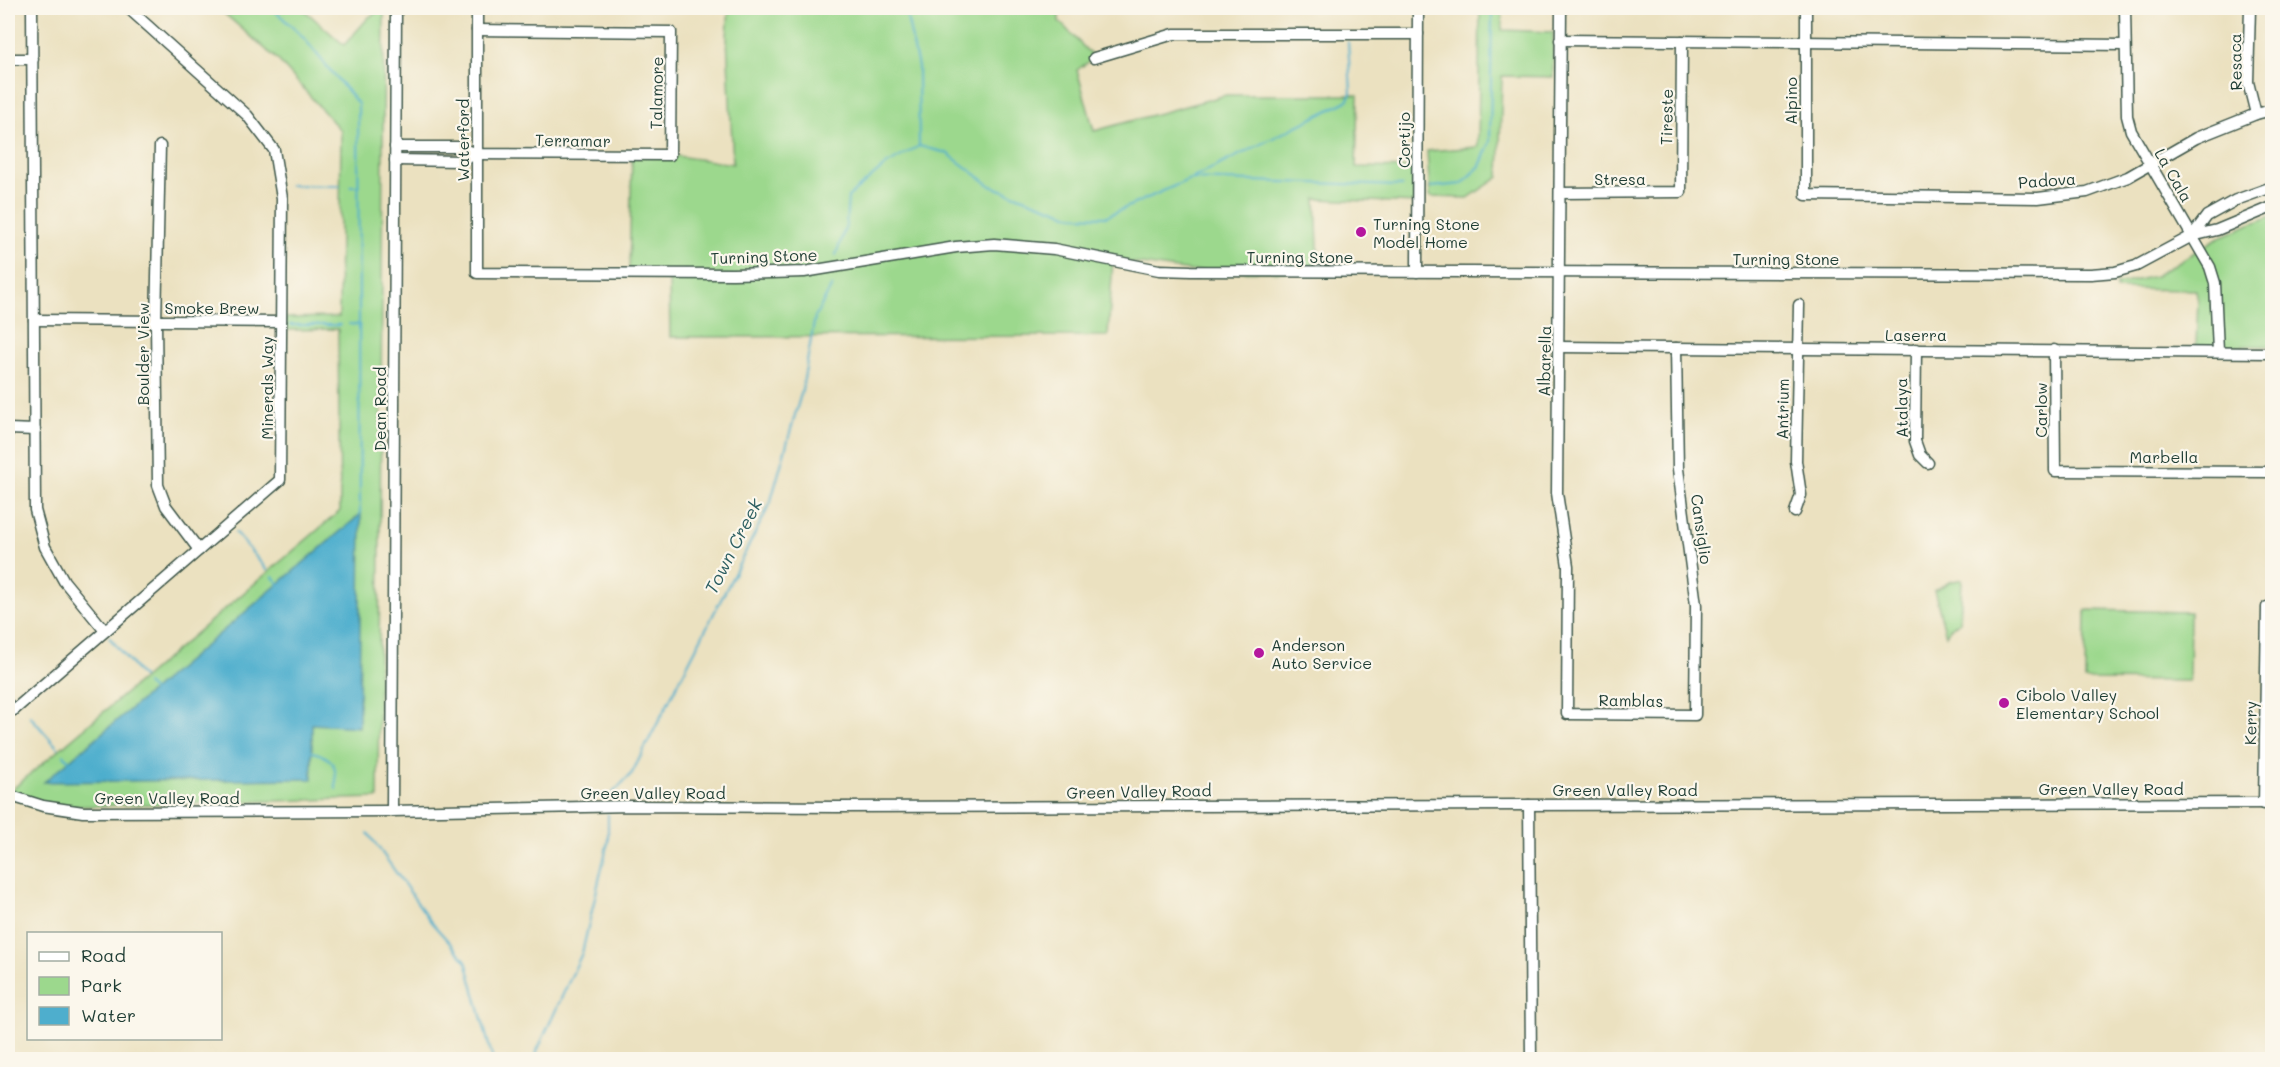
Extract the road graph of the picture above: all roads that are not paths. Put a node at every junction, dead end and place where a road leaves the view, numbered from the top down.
1 (32, 8) edge
2 (128, 8) edge
3 (396, 8) edge
4 (477, 8) edge
5 (1418, 8) edge
6 (1561, 8) edge
7 (1806, 8) edge
8 (2126, 8) edge
9 (2250, 8) edge
10 (477, 30) junction
11 (1418, 34) junction
12 (1560, 40) junction
13 (1682, 41) junction
14 (1805, 43) junction
15 (2124, 45) junction
16 (1094, 58) dead end
17 (8, 59) edge
18 (33, 59) junction
19 (2272, 110) edge
20 (2256, 114) junction
21 (160, 146) dead end
22 (395, 147) junction
23 (476, 154) junction
24 (670, 155) joint
25 (395, 160) junction
26 (2151, 165) junction
27 (2272, 187) edge
28 (1681, 192) joint
29 (1560, 193) junction
30 (1806, 195) joint
31 (2272, 207) edge
32 (2192, 236) junction
33 (1417, 272) junction
34 (477, 273) joint
35 (1559, 273) junction
36 (1798, 305) dead end
37 (34, 320) junction
38 (156, 322) junction
39 (281, 322) junction
40 (1559, 347) junction
41 (1676, 348) junction
42 (1798, 348) junction
43 (1916, 350) junction
44 (2054, 350) junction
45 (2218, 352) junction
46 (2272, 353) edge
47 (8, 429) edge
48 (34, 430) junction
49 (1928, 463) dead end
50 (2055, 471) joint
51 (2272, 472) edge
52 (1795, 512) dead end
53 (199, 550) junction
54 (2270, 607) edge
55 (105, 631) junction
56 (11, 707) edge
57 (1567, 714) joint
58 (1695, 715) joint
59 (8, 795) edge
60 (2268, 804) edge
61 (1529, 805) junction
62 (392, 811) junction
63 (1532, 1059) edge

1 - 18 street
2 - 39 street, Minerals Way
3 - 22 street, Dean Road
4 - 10 street, Waterford
5 - 11 street, Cortijo
6 - 12 street, Albarella
7 - 14 street, Alpino
8 - 15 street, La Cala
9 - 20 street, Resaca
10 - 23 street, Waterford
10 - 24 street, Talamore
11 - 16 street
11 - 33 street, Cortijo
12 - 13 street
12 - 29 street, Albarella
13 - 14 street
13 - 28 street, Tireste
14 - 15 street
14 - 30 street, Alpino
15 - 26 street, La Cala
17 - 18 street
18 - 37 street
19 - 20 street, Padova
20 - 26 street, Padova
21 - 38 street, Boulder View
22 - 23 street, Terramar
22 - 25 street, Dean Road
23 - 24 street, Terramar
23 - 25 street, Terramar
23 - 34 street, Waterford
25 - 62 street, Dean Road
26 - 30 street, Padova
26 - 32 street, La Cala
27 - 32 street, Turning Stone
28 - 29 street, Stresa
29 - 35 street, Albarella
31 - 32 street, Turning Stone
32 - 35 street, Turning Stone
32 - 45 street, La Cala
33 - 34 street, Turning Stone
33 - 35 street, Turning Stone
35 - 40 street, Albarella
36 - 42 street, Antrium
37 - 38 street, Smoke Brew
37 - 48 street
38 - 39 street, Smoke Brew
38 - 53 street, Boulder View
39 - 53 street, Minerals Way
40 - 41 street, Laserra
40 - 57 street, Albarella
41 - 42 street, Laserra
41 - 58 street, Cansiglio
42 - 43 street, Laserra
42 - 52 street, Antrium
43 - 44 street, Laserra
43 - 49 street, Atalaya
44 - 45 street, Laserra
44 - 50 street, Carlow
45 - 46 street, Laserra
47 - 48 street
48 - 55 street
50 - 51 street, Marbella
53 - 55 street, Minerals Way
54 - 60 street, Kerry
55 - 56 street, Minerals Way
57 - 58 street, Ramblas
59 - 62 street, Green Valley Road
60 - 61 street, Green Valley Road
61 - 62 street, Green Valley Road
61 - 63 street

